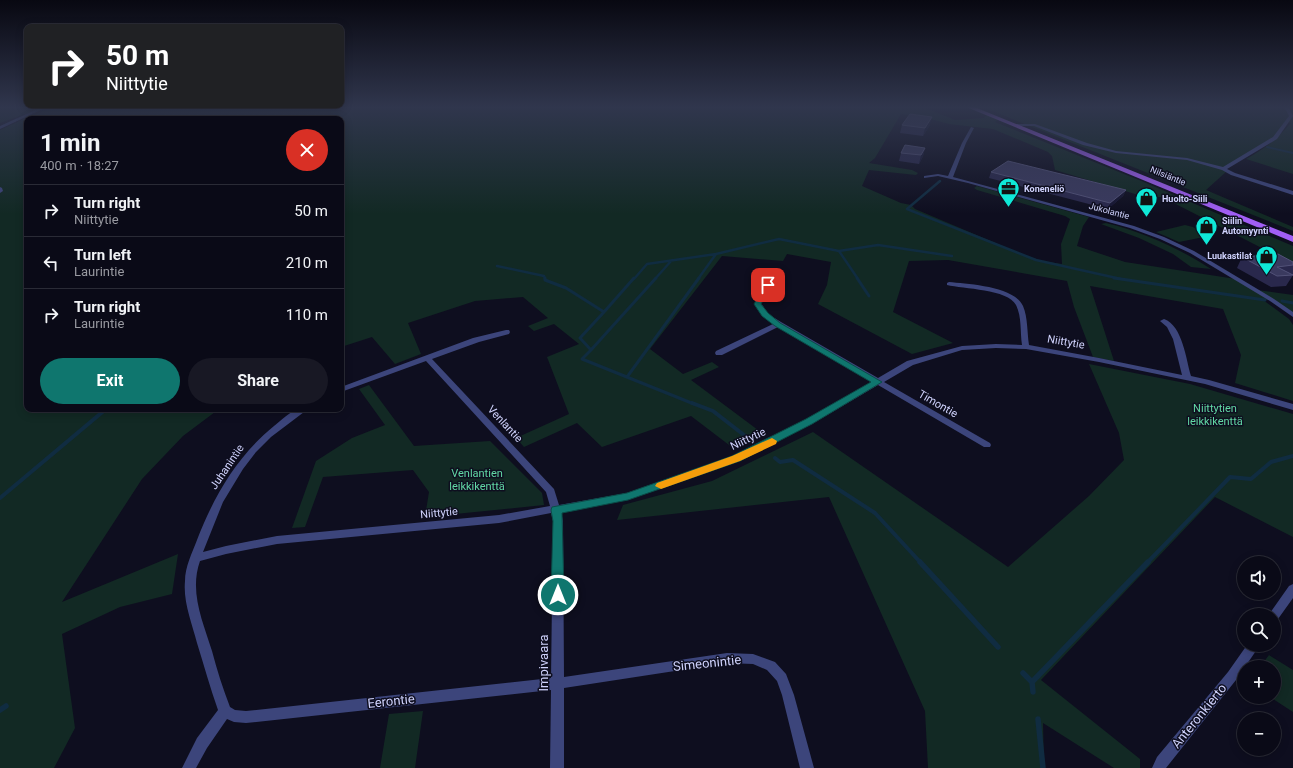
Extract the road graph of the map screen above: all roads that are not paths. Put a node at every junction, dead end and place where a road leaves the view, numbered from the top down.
1 (965, 142) edge
2 (1058, 142) edge
3 (1079, 142) edge
4 (1268, 142) edge
5 (1224, 168) junction
6 (926, 176) dead end
7 (950, 178) junction
8 (1293, 193) edge
9 (1293, 239) edge
10 (778, 276) dead end
11 (949, 284) dead end
12 (1293, 315) edge
13 (1164, 321) dead end
14 (778, 324) junction
15 (506, 332) dead end
16 (1026, 347) junction
17 (719, 353) dead end
18 (427, 358) junction
19 (1187, 378) junction
20 (878, 382) junction
21 (344, 389) edge
22 (1293, 407) edge
23 (300, 412) edge
24 (987, 445) dead end
25 (556, 510) junction
26 (196, 558) junction
27 (1293, 589) edge
28 (1280, 608) edge
29 (1249, 652) edge
30 (557, 683) junction
31 (225, 711) junction
32 (189, 768) edge
33 (557, 768) edge
34 (807, 768) edge
35 (1159, 768) edge

1 - 7 street
2 - 9 main road, Nilsiäntie
3 - 5 street
4 - 5 street
5 - 8 street
6 - 7 street, Jukolantie
7 - 12 street, Jukolantie
10 - 14 street, Timontie
11 - 16 street
13 - 19 street
14 - 17 street
14 - 20 street, Timontie
15 - 18 street
16 - 19 street, Niittytie
16 - 20 street, Niittytie
18 - 21 street
18 - 25 street, Venlantie
19 - 22 street, Niittytie
20 - 24 street, Timontie
20 - 25 street, Niittytie
23 - 26 street, Juhanintie
25 - 26 street, Niittytie
25 - 30 street, Impivaara
26 - 31 street
27 - 28 street
29 - 35 street, Anteronkierto
30 - 31 street, Eerontie
30 - 33 street, Impivaara
30 - 34 street, Simeonintie
31 - 32 street

